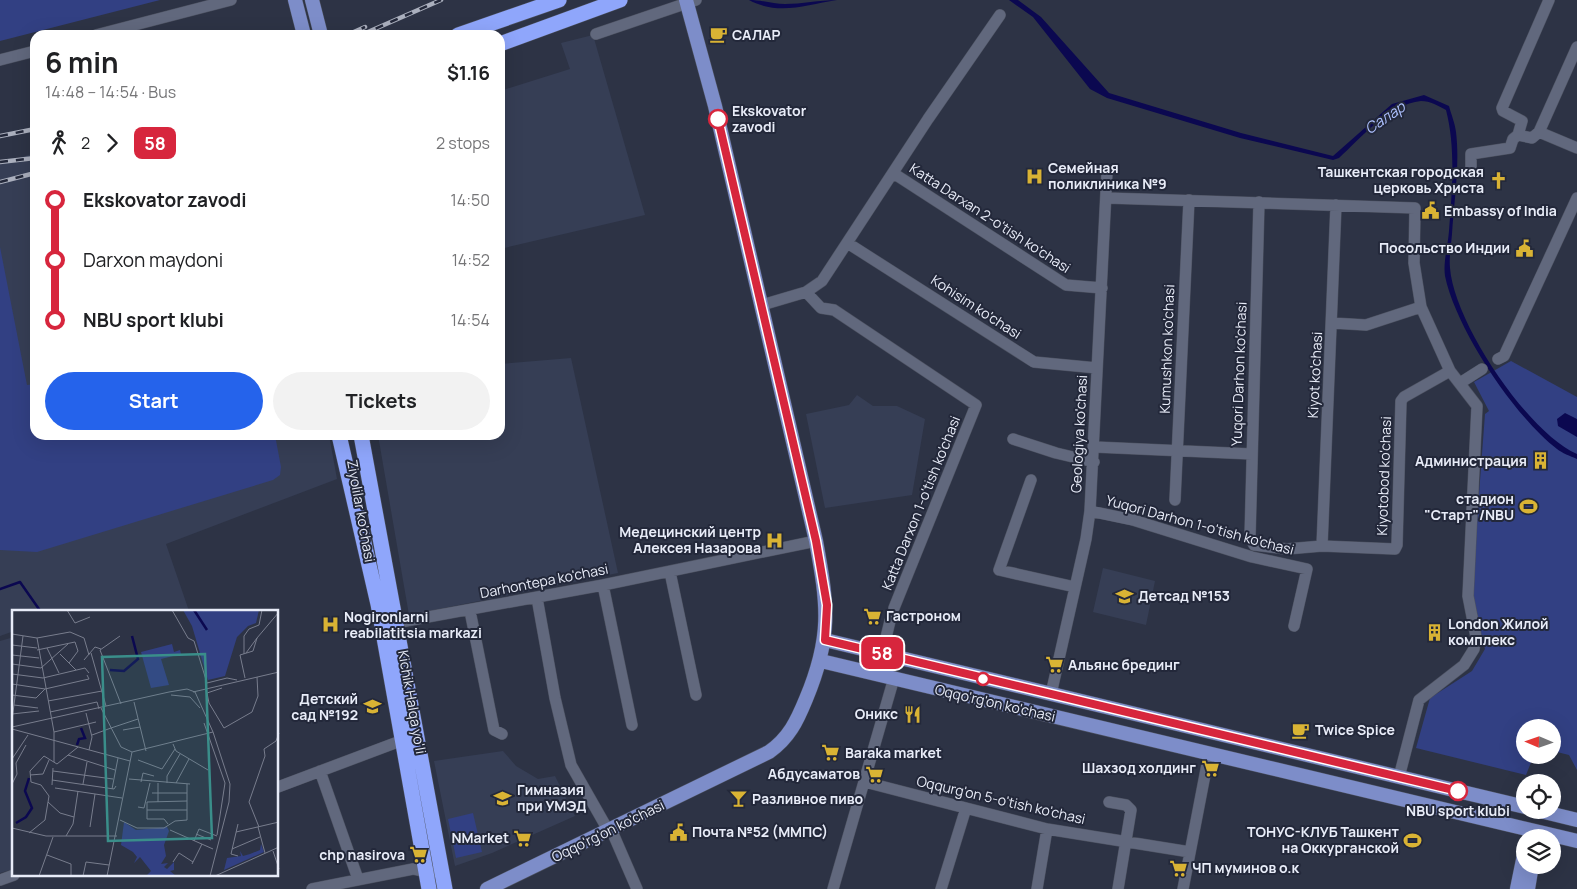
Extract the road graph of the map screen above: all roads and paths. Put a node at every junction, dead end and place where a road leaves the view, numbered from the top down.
1 (231, 0) edge
2 (295, 0) edge
3 (312, 0) edge
4 (559, 0) edge
5 (620, 0) edge
6 (1549, 0) edge
7 (690, 1) edge
8 (1000, 15) dead end
9 (115, 30) edge
10 (303, 30) edge
11 (320, 30) edge
12 (472, 30) edge
13 (596, 34) dead end
14 (505, 42) edge
15 (1577, 47) edge
16 (30, 51) edge
17 (0, 60) edge
18 (1539, 132) junction
19 (1518, 135) junction
20 (1577, 148) edge
21 (1107, 172) dead end
22 (893, 173) junction
23 (1471, 173) dead end
24 (1107, 198) junction
25 (1577, 198) edge
26 (1188, 200) junction
27 (1260, 202) junction
28 (1336, 205) junction
29 (849, 244) junction
30 (1102, 288) junction
31 (806, 292) junction
32 (762, 305) junction
33 (1421, 307) junction
34 (1332, 323) junction
35 (1498, 359) dead end
36 (1097, 368) junction
37 (1482, 369) dead end
38 (1450, 371) junction
39 (1460, 383) junction
40 (1013, 439) dead end
41 (340, 440) edge
42 (348, 440) edge
43 (362, 440) edge
44 (1095, 447) junction
45 (1178, 451) junction
46 (1252, 454) junction
47 (1094, 462) junction
48 (1031, 480) dead end
49 (1175, 500) dead end
50 (1090, 511) junction
51 (816, 541) junction
52 (1254, 545) joint
53 (1322, 546) junction
54 (1395, 549) joint
55 (670, 572) junction
56 (603, 585) junction
57 (375, 586) junction
58 (1075, 587) junction
59 (537, 598) junction
60 (894, 608) dead end
61 (470, 611) junction
62 (890, 622) dead end
63 (388, 624) junction
64 (1294, 626) dead end
65 (825, 640) junction
66 (882, 654) junction
67 (821, 661) junction
68 (894, 678) junction
69 (1051, 694) junction
70 (696, 696) dead end
71 (1124, 711) junction
72 (632, 726) dead end
73 (1119, 732) junction
74 (1213, 733) junction
75 (502, 734) dead end
76 (403, 740) junction
77 (1209, 754) junction
78 (320, 771) junction
79 (1399, 777) junction
80 (865, 782) junction
81 (279, 787) edge
82 (1109, 802) dead end
83 (1516, 805) edge
84 (966, 808) junction
85 (1561, 816) edge
86 (1577, 820) edge
87 (1048, 829) junction
88 (610, 830) junction
89 (1516, 830) edge
90 (1561, 838) edge
91 (1577, 841) edge
92 (1126, 842) junction
93 (1190, 852) junction
94 (426, 872) junction
95 (441, 872) junction
96 (1521, 874) edge
97 (1530, 874) edge
98 (12, 876) edge
99 (358, 879) junction
100 (0, 880) edge
101 (312, 889) edge
102 (429, 889) edge
103 (445, 889) edge
104 (487, 889) edge
105 (637, 889) edge
106 (833, 889) edge
107 (941, 889) edge
108 (1037, 889) edge
109 (1118, 889) edge
110 (1183, 889) edge
111 (1518, 889) edge
112 (1528, 889) edge

1 - 9 street
2 - 10 main road
3 - 11 main road
4 - 12 highway
5 - 14 highway
6 - 19 street
7 - 13 street
7 - 32 main road
8 - 22 street, Katta Darxan 2-o'tish ko'chasi
15 - 18 street
16 - 17 street
18 - 19 street
18 - 20 street
19 - 23 street
21 - 24 street, Geologiya ko'chasi
22 - 29 street, Katta Darxan 2-o'tish ko'chasi
22 - 30 street, Katta Darxan 2-o'tish ko'chasi
24 - 26 street
24 - 30 street, Geologiya ko'chasi
25 - 35 street
26 - 27 street
26 - 45 street, Kumushkon ko'chasi
27 - 28 street
27 - 46 street, Yuqori Darhon ko'chasi
28 - 33 street
28 - 34 street, Kiyot ko'chasi
29 - 31 street, Katta Darxan 2-o'tish ko'chasi
29 - 36 street, Kohisim ko'chasi
30 - 36 street, Geologiya ko'chasi
31 - 32 street, Katta Darxan 2-o'tish ko'chasi
31 - 60 street, Katta Darxon 1-o'tish ko'chasi
32 - 51 main road
33 - 34 street
33 - 38 street
34 - 53 street, Kiyot ko'chasi
36 - 44 street, Geologiya ko'chasi
37 - 39 street
38 - 39 street
38 - 54 street, Kiyotobod ko'chasi
39 - 79 street
40 - 47 street
41 - 57 highway, Kichik Halqa yo'li
42 - 57 main road, Ziyolilar ko'chasi
43 - 63 highway, Kichik Halqa yo'li
44 - 45 street
44 - 47 street, Geologiya ko'chasi
45 - 46 street
45 - 49 street, Kumushkon ko'chasi
46 - 52 street, Yuqori Darhon ko'chasi
47 - 50 street, Geologiya ko'chasi
48 - 58 street
50 - 58 street, Geologiya ko'chasi
50 - 64 street, Yuqori Darhon 1-o'tish ko'chasi
51 - 55 street, Darhontepa ko'chasi
51 - 65 main road
52 - 53 street, Yuqori Darhon 1-o'tish ko'chasi
53 - 54 street, Yuqori Darhon 1-o'tish ko'chasi
55 - 56 street, Darhontepa ko'chasi
55 - 70 street
56 - 59 street, Darhontepa ko'chasi
56 - 72 street
57 - 63 highway, Kichik Halqa yo'li
58 - 69 street, Geologiya ko'chasi
59 - 61 street, Darhontepa ko'chasi
59 - 88 street
61 - 63 street, Darhontepa ko'chasi
61 - 75 street
62 - 66 street
63 - 76 highway, Kichik Halqa yo'li
63 - 95 highway, Kichik Halqa yo'li
65 - 66 main road, Oqqo'rg'on ko'chasi
65 - 67 main road
66 - 69 main road, Oqqo'rg'on ko'chasi
67 - 68 main road, Oqqo'rg'on ko'chasi
67 - 88 main road, Oqqo'rg'on ko'chasi
68 - 73 main road, Oqqo'rg'on ko'chasi
68 - 80 street
69 - 71 main road, Oqqo'rg'on ko'chasi
71 - 73 main road
71 - 74 main road, Oqqo'rg'on ko'chasi
73 - 77 main road, Oqqo'rg'on ko'chasi
74 - 77 main road
74 - 79 main road, Oqqo'rg'on ko'chasi
76 - 78 street
76 - 94 highway, Kichik Halqa yo'li
77 - 89 main road, Oqqo'rg'on ko'chasi
77 - 93 street
78 - 81 street
78 - 99 street
79 - 83 main road, Oqqo'rg'on ko'chasi
80 - 84 street, Oqqurg'on 5-o'tish ko'chasi
80 - 106 street
82 - 92 street
84 - 87 street, Oqqurg'on 5-o'tish ko'chasi
84 - 107 street
85 - 86 main road
87 - 92 street, Oqqurg'on 5-o'tish ko'chasi
87 - 108 street
88 - 104 main road, Oqqo'rg'on ko'chasi
88 - 105 street
90 - 91 main road, Oqqo'rg'on ko'chasi
92 - 93 street, Oqqurg'on 5-o'tish ko'chasi
92 - 109 street
93 - 110 street
94 - 95 street
94 - 99 street
94 - 102 highway, Kichik Halqa yo'li
95 - 103 highway, Kichik Halqa yo'li
96 - 111 main road
97 - 112 main road
98 - 100 street
99 - 101 street

